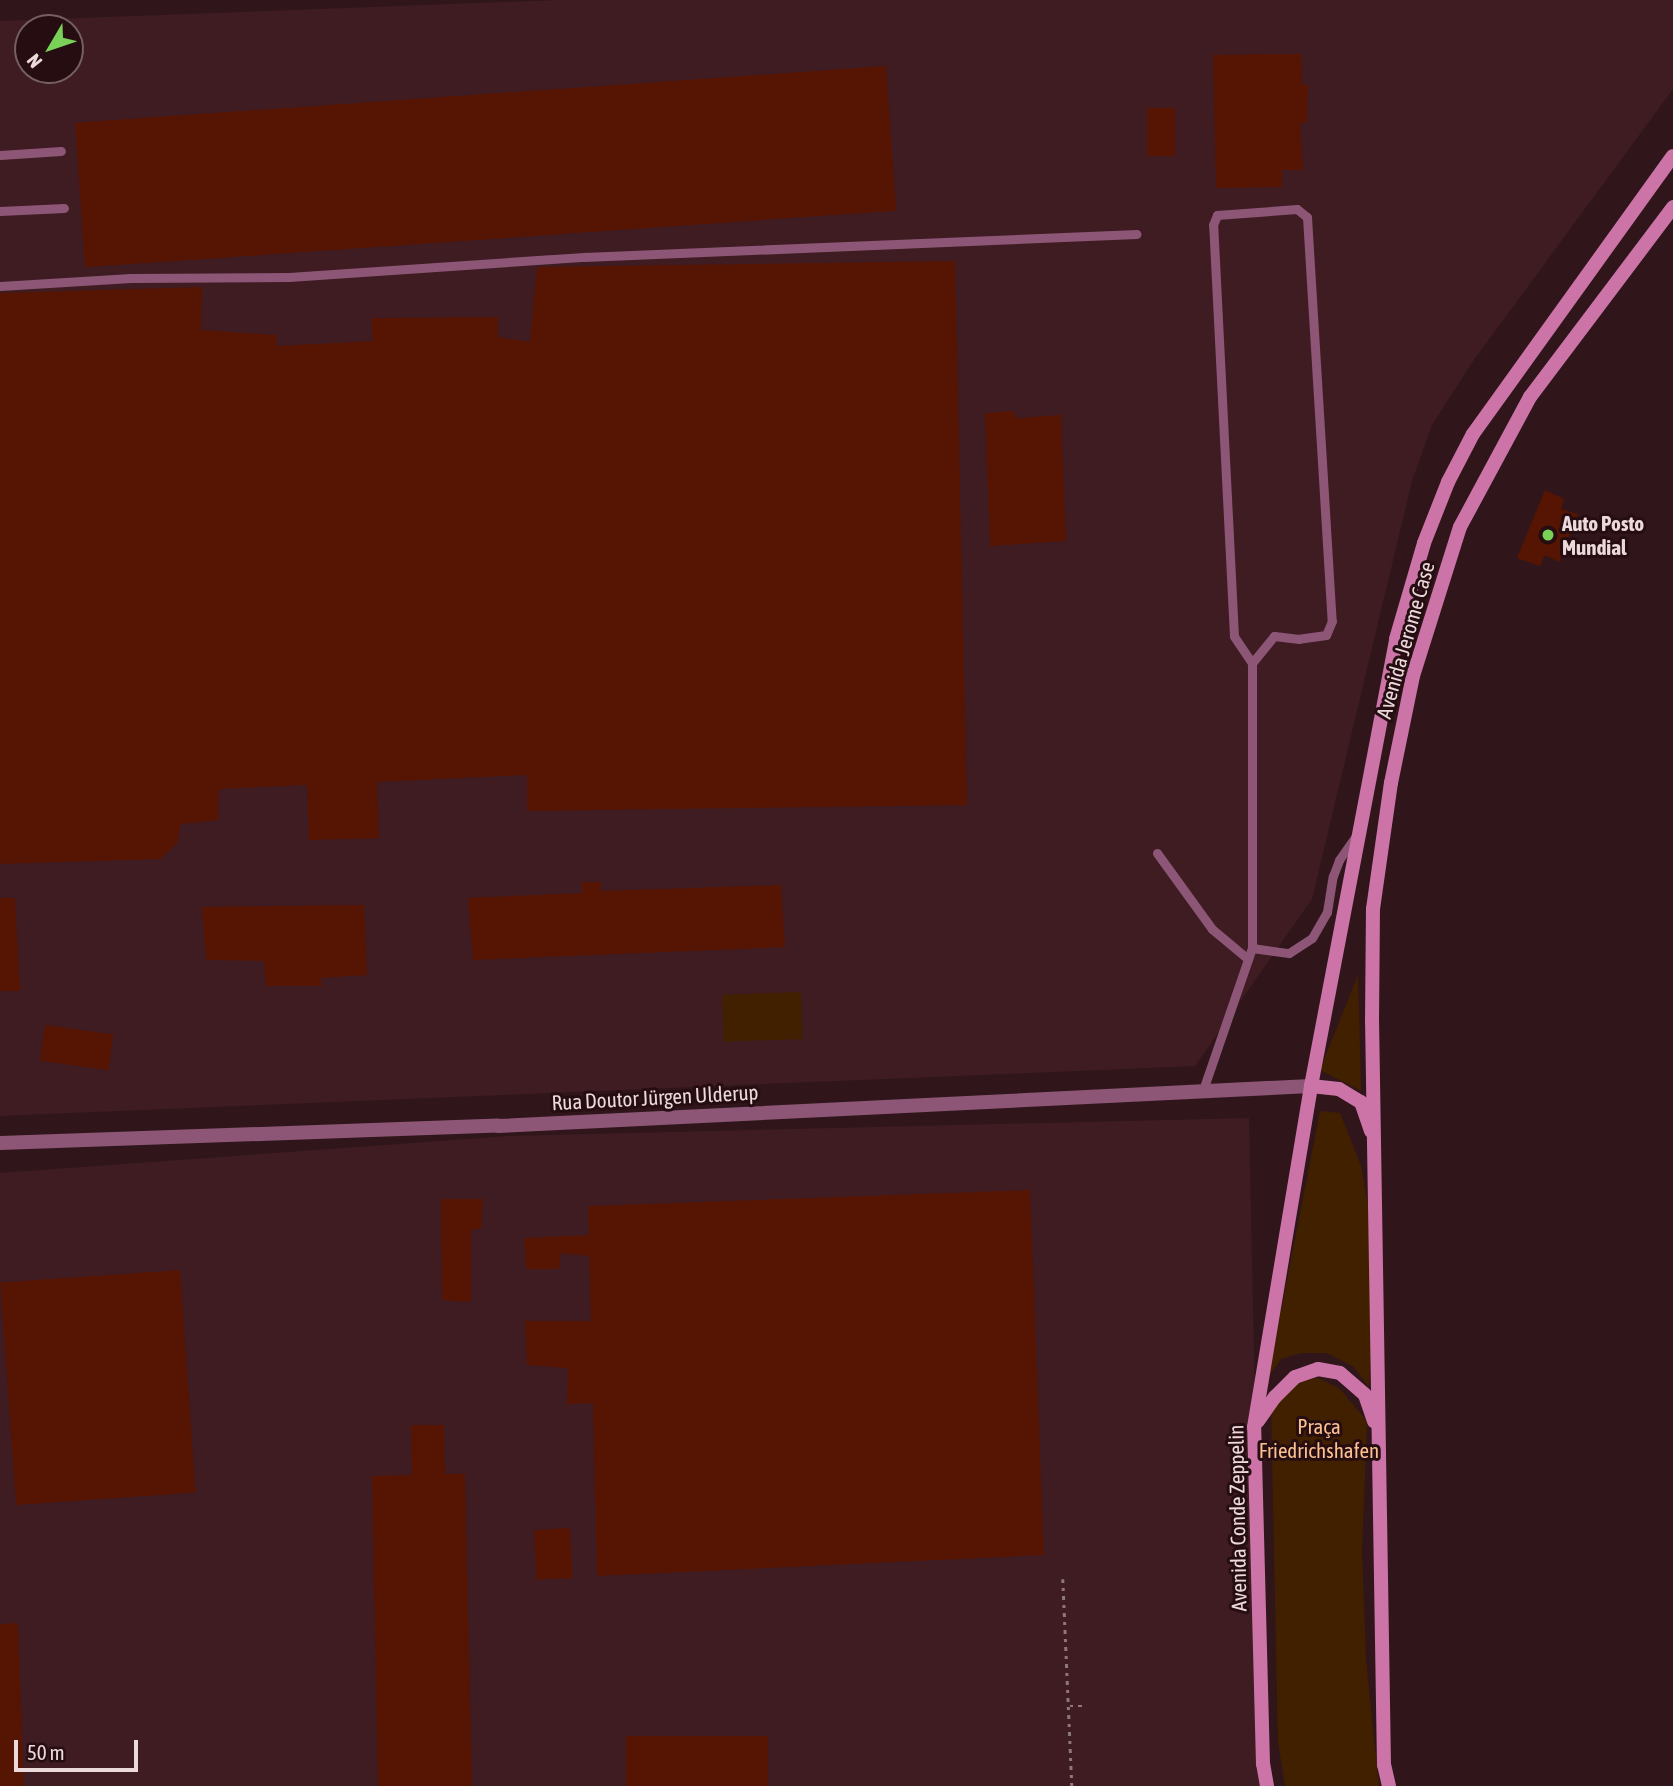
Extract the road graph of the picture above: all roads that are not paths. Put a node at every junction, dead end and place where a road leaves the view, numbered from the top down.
1 (61, 151) dead end
2 (0, 155) edge
3 (1673, 156) edge
4 (1673, 207) edge
5 (64, 208) dead end
6 (0, 211) edge
7 (1137, 234) dead end
8 (0, 286) edge
9 (1252, 663) junction
10 (1359, 833) junction
11 (1157, 853) dead end
12 (1252, 948) junction
13 (1248, 959) junction
14 (1311, 1086) junction
15 (1203, 1090) junction
16 (0, 1143) edge
17 (1377, 1149) junction
18 (1254, 1427) junction
19 (1378, 1432) junction
20 (1267, 1786) edge
21 (1388, 1786) edge

1 - 2 lane
3 - 10 main road, Avenida Jerome Case
4 - 17 main road, Avenida Jerome Case
5 - 6 lane
7 - 8 lane
9 - 9 lane
9 - 12 lane
10 - 12 lane
10 - 14 main road, Avenida Jerome Case
11 - 13 lane
12 - 13 lane
13 - 15 lane
14 - 15 street, Rua Doutor Jürgen Ulderup
14 - 17 main road
14 - 18 main road, Avenida Conde Zeppelin
15 - 16 street, Rua Doutor Jürgen Ulderup
17 - 19 main road
18 - 19 main road
18 - 20 main road, Avenida Conde Zeppelin
19 - 21 main road

